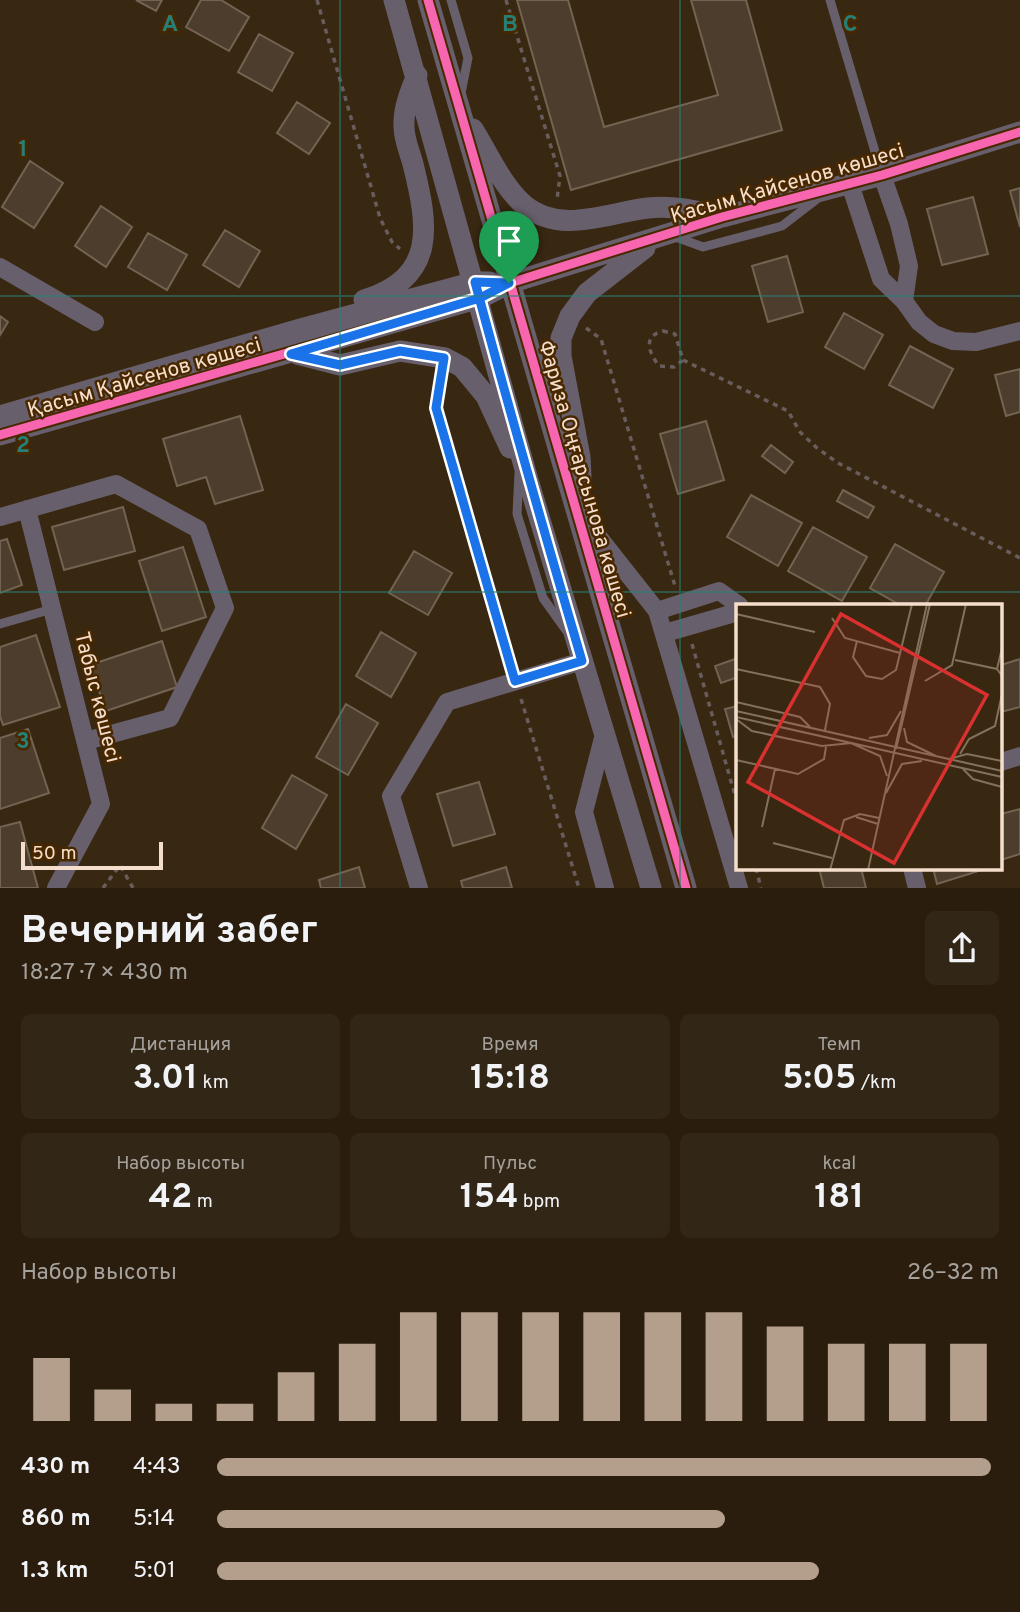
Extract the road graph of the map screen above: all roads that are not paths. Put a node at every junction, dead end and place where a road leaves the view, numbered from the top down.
1 (428, 0) edge
2 (451, 0) edge
3 (830, 0) edge
4 (392, 3) edge
5 (417, 75) junction
6 (458, 105) junction
7 (1020, 132) edge
8 (882, 175) junction
9 (841, 186) junction
10 (722, 217) junction
11 (665, 236) junction
12 (0, 267) edge
13 (509, 283) junction
14 (477, 290) junction
15 (904, 301) junction
16 (95, 322) dead end
17 (300, 329) junction
18 (1020, 331) edge
19 (291, 354) junction
20 (0, 416) edge
21 (0, 435) edge
22 (522, 464) junction
23 (27, 509) junction
24 (575, 509) junction
25 (0, 517) edge
26 (737, 604) edge
27 (52, 609) junction
28 (657, 611) junction
29 (736, 613) edge
30 (0, 624) edge
31 (665, 633) junction
32 (580, 653) junction
33 (604, 733) junction
34 (86, 741) junction
35 (1020, 756) edge
36 (1002, 762) edge
37 (913, 870) edge
38 (56, 887) edge
39 (419, 887) edge
40 (605, 887) edge
41 (651, 887) edge
42 (687, 887) edge
43 (739, 887) edge
44 (917, 887) edge

1 - 6 street, Фариза Оңғарсынова көшесі
2 - 6 lane
3 - 8 lane
4 - 5 street
5 - 14 street
5 - 17 street
6 - 10 street
6 - 13 street, Фариза Оңғарсынова көшесі
7 - 8 street, Қасым Қайсенов көшесі
8 - 9 street, Қасым Қайсенов көшесі
8 - 15 street
9 - 10 street, Қасым Қайсенов көшесі
9 - 11 lane
9 - 15 street
10 - 11 street, Қасым Қайсенов көшесі
11 - 13 street, Қасым Қайсенов көшесі
11 - 24 street
12 - 16 street
13 - 14 street, Қасым Қайсенов көшесі
13 - 24 street, Фариза Оңғарсынова көшесі
14 - 17 street, Қасым Қайсенов көшесі
14 - 19 street, Қасым Қайсенов көшесі
14 - 22 street
15 - 18 street
17 - 20 street, Қасым Қайсенов көшесі
19 - 21 street, Қасым Қайсенов көшесі
19 - 22 street
22 - 32 street
23 - 25 street
23 - 27 street, Табыс көшесі
23 - 34 street
24 - 28 street
24 - 42 street, Фариза Оңғарсынова көшесі
26 - 28 street
27 - 30 lane
27 - 34 street, Табыс көшесі
28 - 31 street
29 - 31 street
31 - 43 street
32 - 33 street
32 - 39 street
33 - 40 street
33 - 41 street
34 - 38 street, Табыс көшесі
35 - 36 street
37 - 44 street

